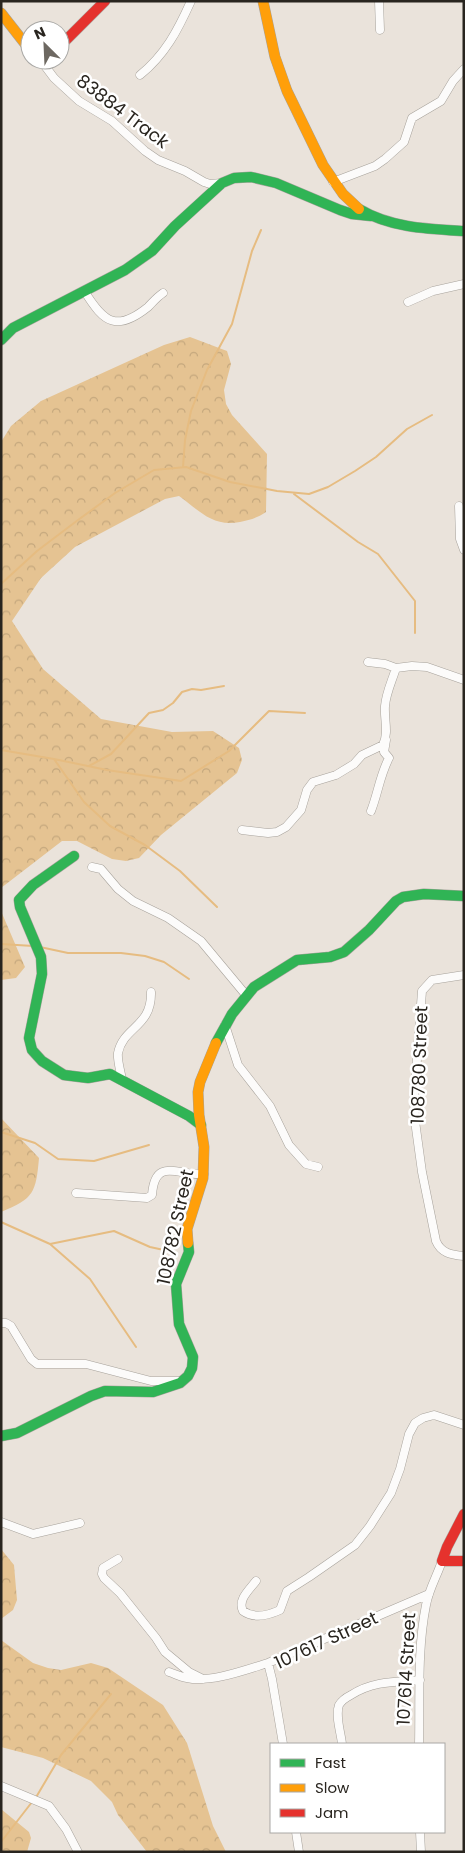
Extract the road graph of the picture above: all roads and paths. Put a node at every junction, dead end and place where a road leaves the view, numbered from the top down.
1 (105, 1) edge
2 (191, 1) edge
3 (263, 1) edge
4 (379, 1) edge
5 (1, 12) edge
6 (380, 30) dead end
7 (70, 36) edge
8 (20, 37) edge
9 (464, 69) edge
10 (49, 70) edge
11 (140, 75) dead end
12 (222, 182) junction
13 (333, 182) junction
14 (371, 216) junction
15 (464, 231) edge
16 (464, 284) edge
17 (85, 292) junction
18 (163, 294) dead end
19 (408, 302) dead end
20 (1, 328) edge
21 (13, 328) junction
22 (1, 340) edge
23 (459, 506) dead end
24 (464, 550) edge
25 (368, 662) dead end
26 (396, 668) junction
27 (464, 680) edge
28 (386, 739) junction
29 (372, 811) dead end
30 (242, 830) dead end
31 (74, 856) dead end
32 (92, 867) dead end
33 (464, 896) edge
34 (464, 975) edge
35 (151, 992) dead end
36 (246, 994) junction
37 (225, 1025) junction
38 (122, 1080) junction
39 (201, 1125) junction
40 (318, 1167) dead end
41 (204, 1174) junction
42 (76, 1193) dead end
43 (464, 1256) edge
44 (1, 1323) edge
45 (182, 1381) junction
46 (464, 1425) edge
47 (1, 1436) edge
48 (464, 1514) edge
49 (1, 1522) edge
50 (80, 1523) dead end
51 (118, 1559) dead end
52 (442, 1561) junction
53 (464, 1561) edge
54 (256, 1581) dead end
55 (428, 1594) junction
56 (268, 1663) junction
57 (169, 1672) dead end
58 (203, 1679) junction
59 (420, 1680) junction
60 (283, 1743) edge
61 (342, 1743) edge
62 (419, 1743) edge
63 (1, 1786) edge
64 (296, 1833) edge
65 (420, 1833) edge
66 (78, 1852) edge
67 (300, 1852) edge
68 (421, 1852) edge

1 - 7 street
2 - 11 street
3 - 13 street
4 - 6 street
5 - 8 street
9 - 13 street
10 - 12 street, 83884 Track
12 - 14 street
12 - 17 street
13 - 14 street
14 - 15 street
16 - 19 street
17 - 18 street
17 - 21 street
20 - 21 street
21 - 22 street
23 - 24 street
25 - 26 street
26 - 27 street
26 - 28 street
28 - 29 street
28 - 30 street
31 - 38 street
32 - 36 street
33 - 36 street, 108782 Street
34 - 43 street, 108780 Street
35 - 38 street
36 - 37 street, 108782 Street
37 - 39 street, 108782 Street
37 - 40 street
38 - 39 street
39 - 41 street, 108782 Street
41 - 42 street
41 - 45 street, 108782 Street
44 - 45 street
45 - 47 street
46 - 54 street
48 - 52 street, 107614 Street
49 - 50 street
51 - 58 street
52 - 53 street
52 - 55 street, 107614 Street
55 - 56 street, 107617 Street
55 - 59 street, 107614 Street
56 - 58 street
56 - 60 street, 107617 Street
57 - 58 street
59 - 61 street
59 - 62 street, 107614 Street
63 - 66 street
64 - 67 street
65 - 68 street

